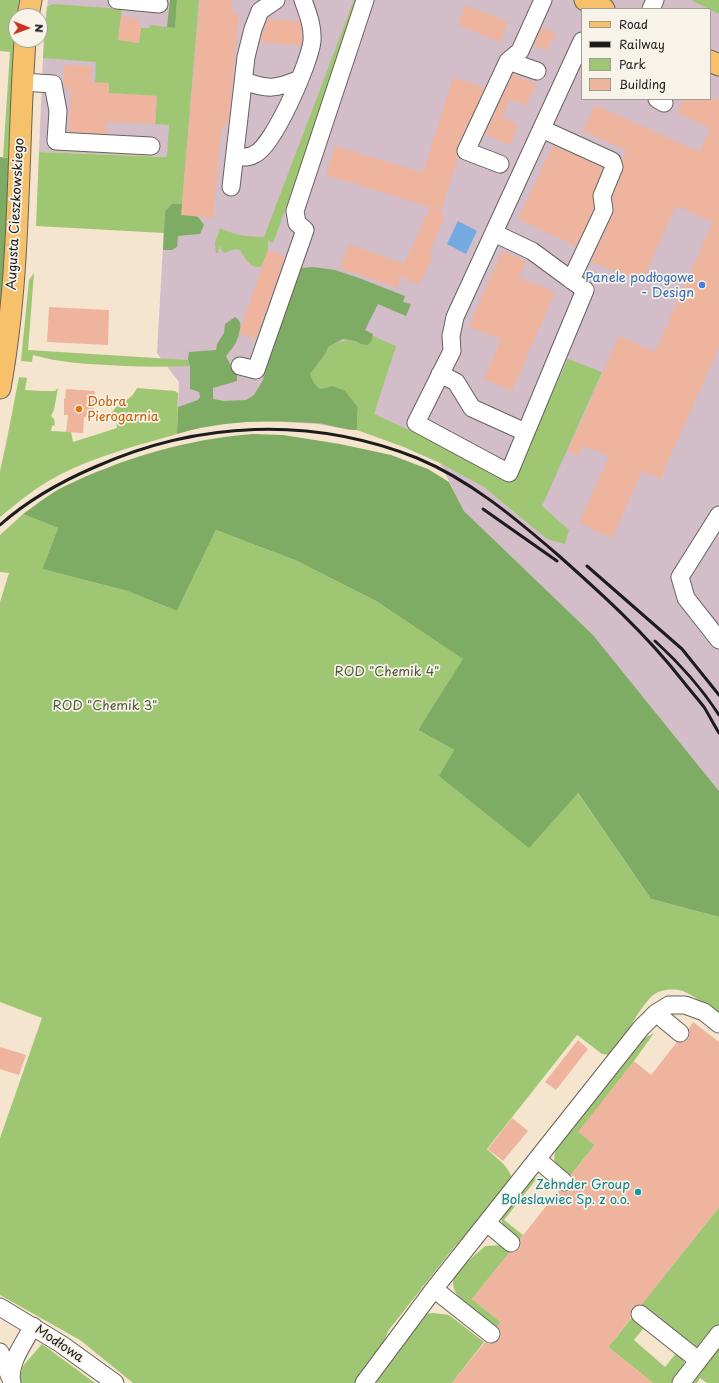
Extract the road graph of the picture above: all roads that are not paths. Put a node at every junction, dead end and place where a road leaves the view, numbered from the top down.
1 (117, 0) edge
2 (276, 0) edge
3 (302, 0) edge
4 (366, 0) edge
5 (543, 0) edge
6 (159, 4) dead end
7 (581, 46) edge
8 (24, 48) edge
9 (508, 61) junction
10 (537, 72) dead end
11 (576, 73) edge
12 (300, 79) junction
13 (244, 80) junction
14 (22, 82) junction
15 (542, 129) junction
16 (151, 146) dead end
17 (235, 157) junction
18 (500, 164) dead end
19 (232, 187) dead end
20 (494, 233) junction
21 (571, 280) junction
22 (240, 366) dead end
23 (440, 374) junction
24 (0, 388) edge
25 (525, 432) junction
26 (719, 515) edge
27 (719, 640) edge
28 (656, 1013) junction
29 (719, 1024) edge
30 (680, 1033) dead end
31 (537, 1159) junction
32 (564, 1182) dead end
33 (487, 1222) junction
34 (512, 1243) dead end
35 (434, 1289) junction
36 (0, 1307) edge
37 (640, 1314) dead end
38 (33, 1326) junction
39 (491, 1334) dead end
40 (719, 1334) edge
41 (0, 1352) edge
42 (698, 1360) junction
43 (11, 1380) edge
44 (115, 1383) edge
45 (364, 1383) edge
46 (681, 1383) edge

1 - 6 street
2 - 13 street
3 - 12 street
4 - 22 street
5 - 9 street
7 - 11 street
8 - 14 main road, Augusta Cieszkowskiego
9 - 10 street
9 - 18 street
11 - 15 street
12 - 13 street
12 - 17 street
13 - 17 street
14 - 16 street
14 - 24 main road, Augusta Cieszkowskiego
15 - 20 street
15 - 21 street
17 - 19 street
20 - 21 street
20 - 23 street
21 - 25 street
23 - 25 street
23 - 25 street
26 - 27 street
28 - 29 street
28 - 30 street
28 - 31 street
31 - 32 street
31 - 33 street
33 - 34 street
33 - 35 street
35 - 39 street
35 - 45 street
36 - 38 street, Modłowa
37 - 42 street
38 - 43 street
38 - 44 street, Modłowa
40 - 42 street
41 - 43 street
42 - 46 street

